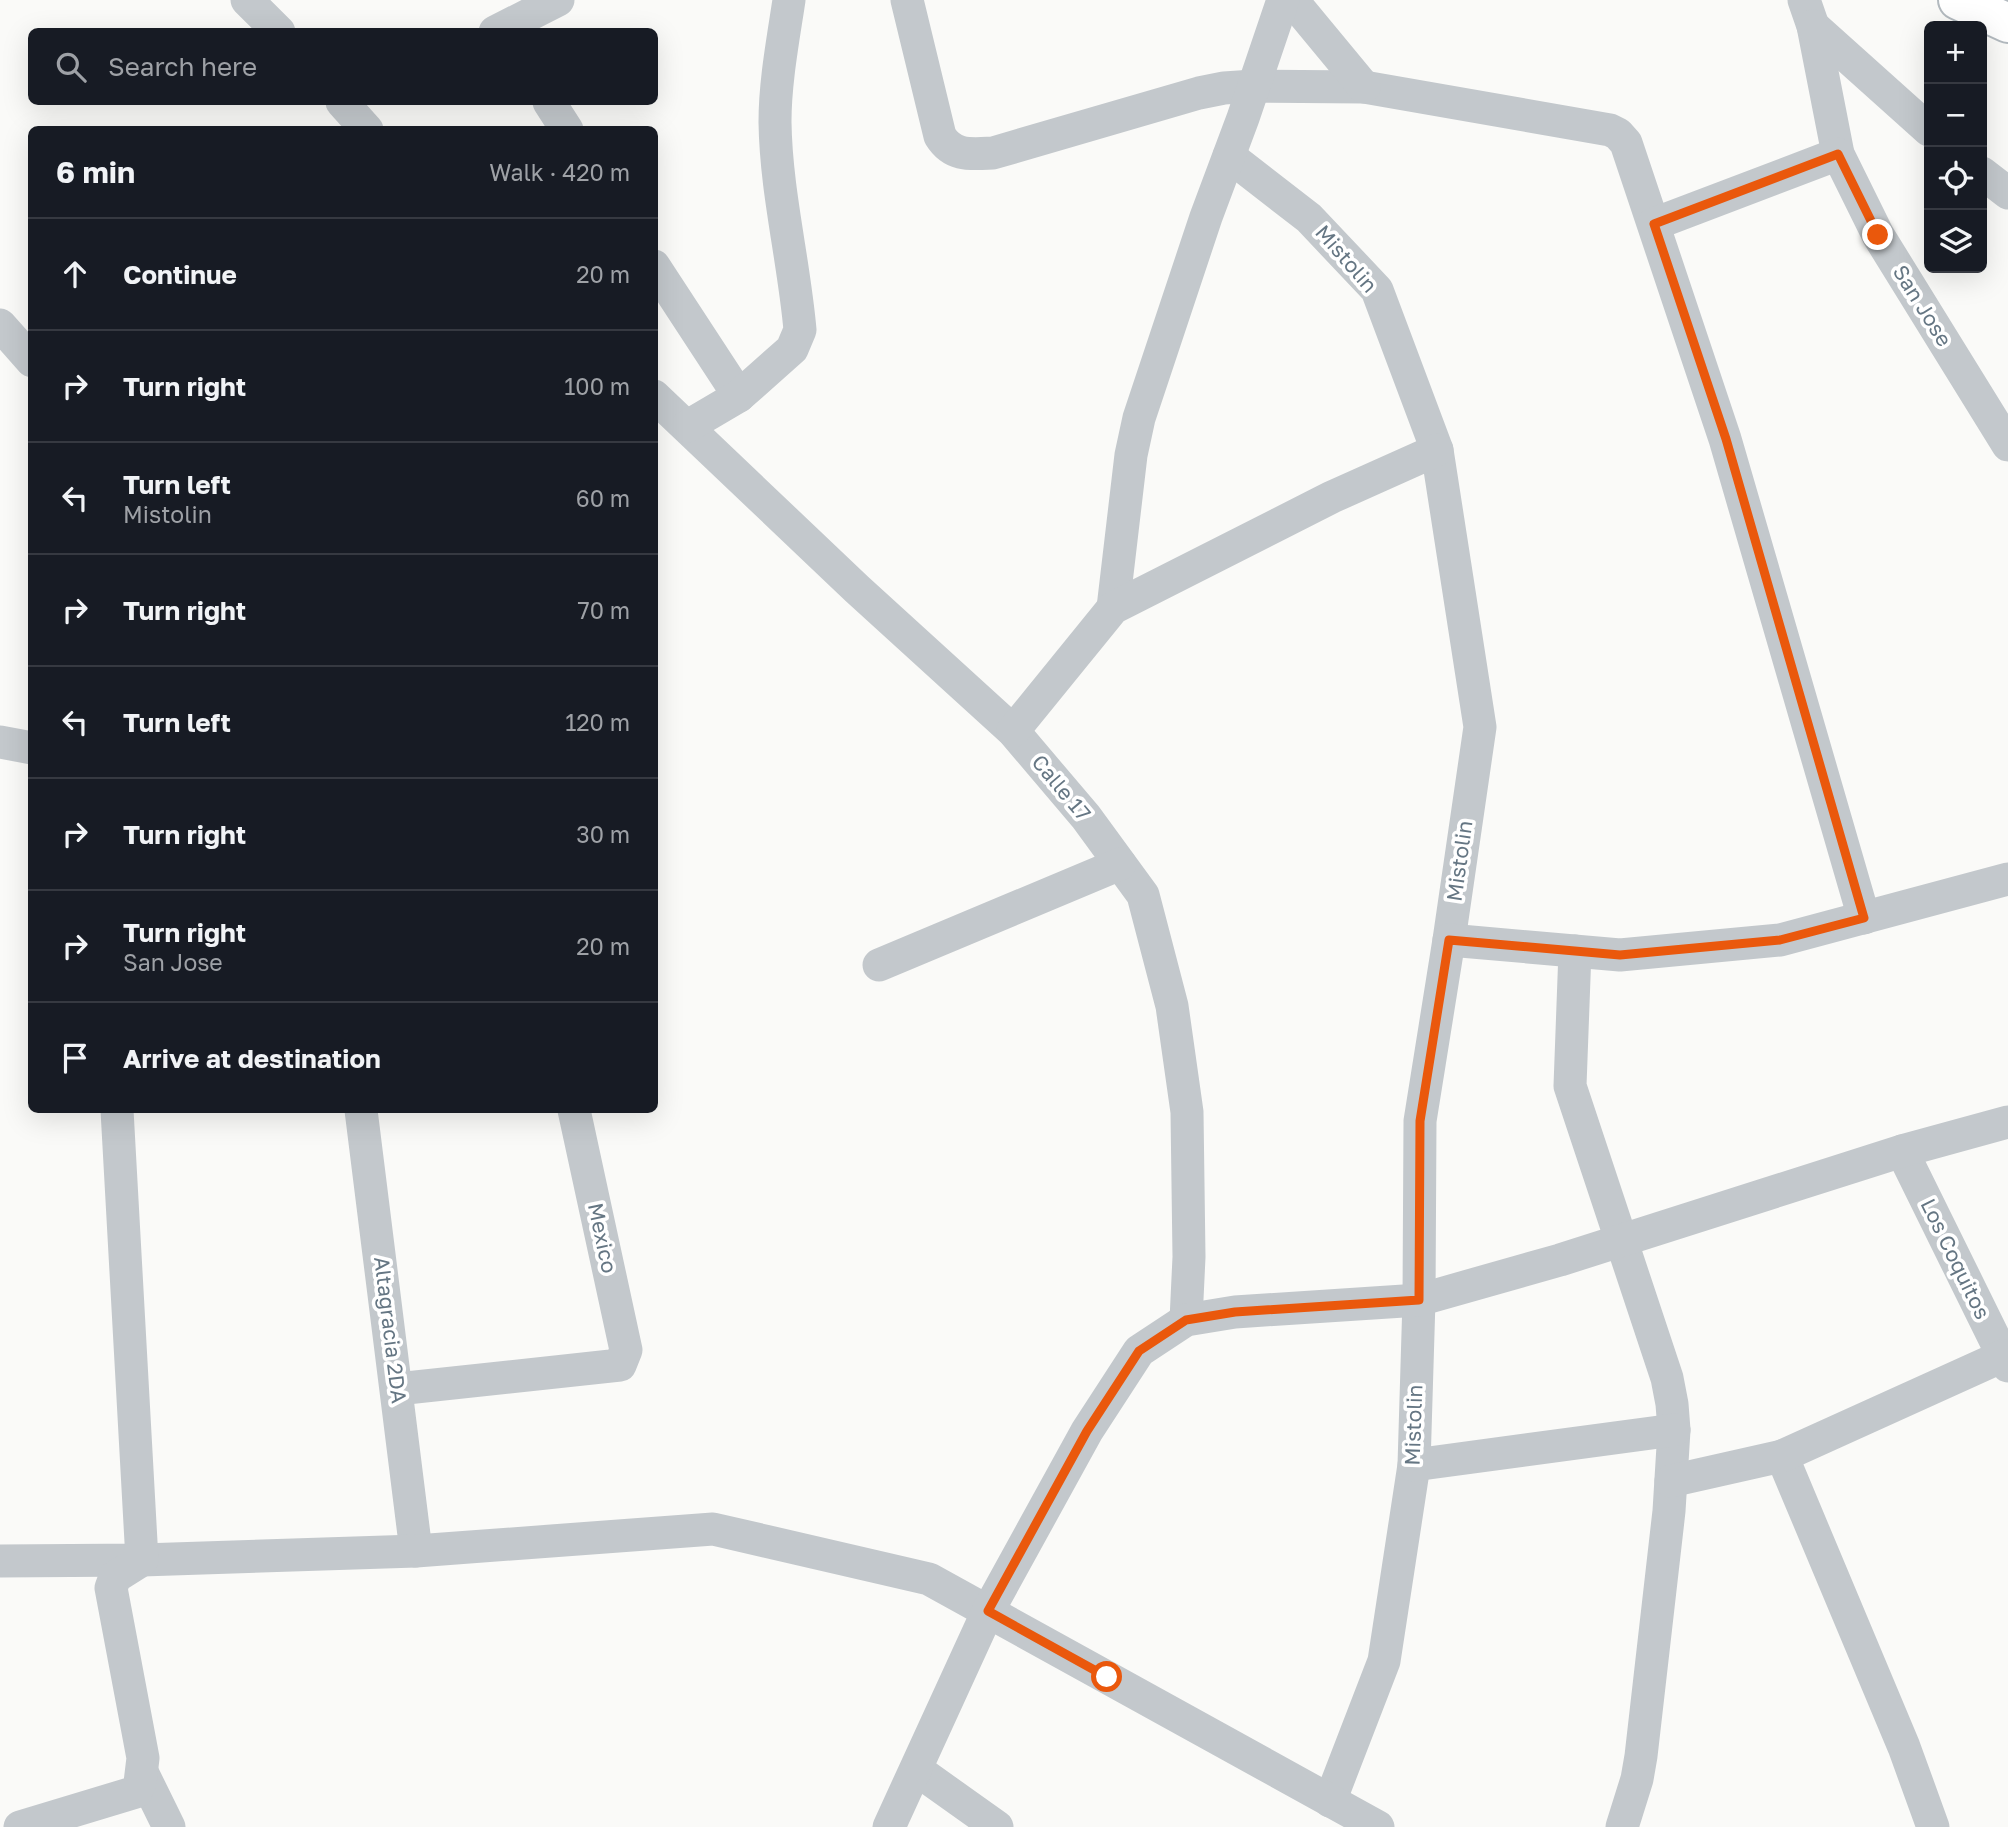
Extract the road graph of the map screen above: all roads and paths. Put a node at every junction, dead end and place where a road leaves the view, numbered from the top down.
1 (247, 0) edge
2 (558, 0) edge
3 (789, 0) edge
4 (907, 0) edge
5 (1283, 0) edge
6 (1292, 0) edge
7 (1958, 0) edge
8 (1808, 13) edge
9 (2008, 23) edge
10 (275, 28) edge
11 (504, 28) edge
12 (1254, 86) junction
13 (1364, 87) junction
14 (550, 105) edge
15 (1924, 125) edge
16 (564, 126) edge
17 (1838, 154) junction
18 (1229, 156) junction
19 (1987, 177) edge
20 (2008, 193) edge
21 (1654, 224) junction
22 (658, 272) edge
23 (0, 325) edge
24 (28, 356) edge
25 (739, 396) junction
26 (658, 400) edge
27 (688, 426) junction
28 (2008, 444) edge
29 (1437, 450) junction
30 (1113, 608) junction
31 (1013, 731) junction
32 (0, 742) edge
33 (28, 747) edge
34 (1120, 864) junction
35 (2008, 879) edge
36 (1864, 918) junction
37 (1449, 940) junction
38 (1575, 951) junction
39 (879, 965) dead end
40 (117, 1113) edge
41 (361, 1113) edge
42 (575, 1113) edge
43 (2008, 1122) edge
44 (1902, 1151) junction
45 (1621, 1240) junction
46 (1419, 1300) junction
47 (1186, 1320) junction
48 (2005, 1361) edge
49 (397, 1389) junction
50 (1674, 1430) junction
51 (1782, 1456) junction
52 (1414, 1465) junction
53 (1671, 1481) junction
54 (416, 1551) junction
55 (142, 1560) junction
56 (0, 1561) edge
57 (988, 1611) junction
58 (917, 1770) junction
59 (139, 1782) junction
60 (1330, 1801) junction
61 (20, 1827) edge
62 (169, 1827) edge
63 (889, 1827) edge
64 (997, 1827) edge
65 (1378, 1827) edge
66 (1622, 1827) edge
67 (1933, 1827) edge

1 - 10 street
2 - 11 street
3 - 25 street
4 - 12 street
5 - 12 street
6 - 13 street
7 - 9 street
8 - 15 street
8 - 17 street, San Jose
12 - 13 street
12 - 18 street
13 - 21 street
14 - 16 street
17 - 21 street
17 - 28 street, San Jose
18 - 29 street, Mistolin
18 - 30 street
19 - 20 street
21 - 36 street
22 - 25 street
23 - 24 street
25 - 27 street
26 - 27 street, Calle 17
27 - 31 street, Calle 17
29 - 30 street
29 - 37 street, Mistolin
30 - 31 street
31 - 34 street, Calle 17
32 - 33 street
34 - 39 street
34 - 47 street, Calle 17
35 - 36 street
36 - 38 street
37 - 38 street
37 - 46 street, Mistolin
38 - 45 street
40 - 55 street
41 - 49 street, Altagracia 2DA
42 - 49 street, Mexico
43 - 44 street
44 - 45 street
44 - 48 street, Los Coquitos
45 - 46 street
45 - 50 street
46 - 47 street
46 - 52 street, Mistolin
47 - 57 street
48 - 51 street
49 - 54 street, Altagracia 2DA
50 - 52 street
50 - 53 street
51 - 53 street
51 - 67 street
52 - 60 street, Mistolin
53 - 66 street
54 - 55 street
54 - 57 street
55 - 56 street
55 - 59 street
57 - 58 street
57 - 60 street
58 - 63 street
58 - 64 street
59 - 61 street
59 - 62 street
60 - 65 street

